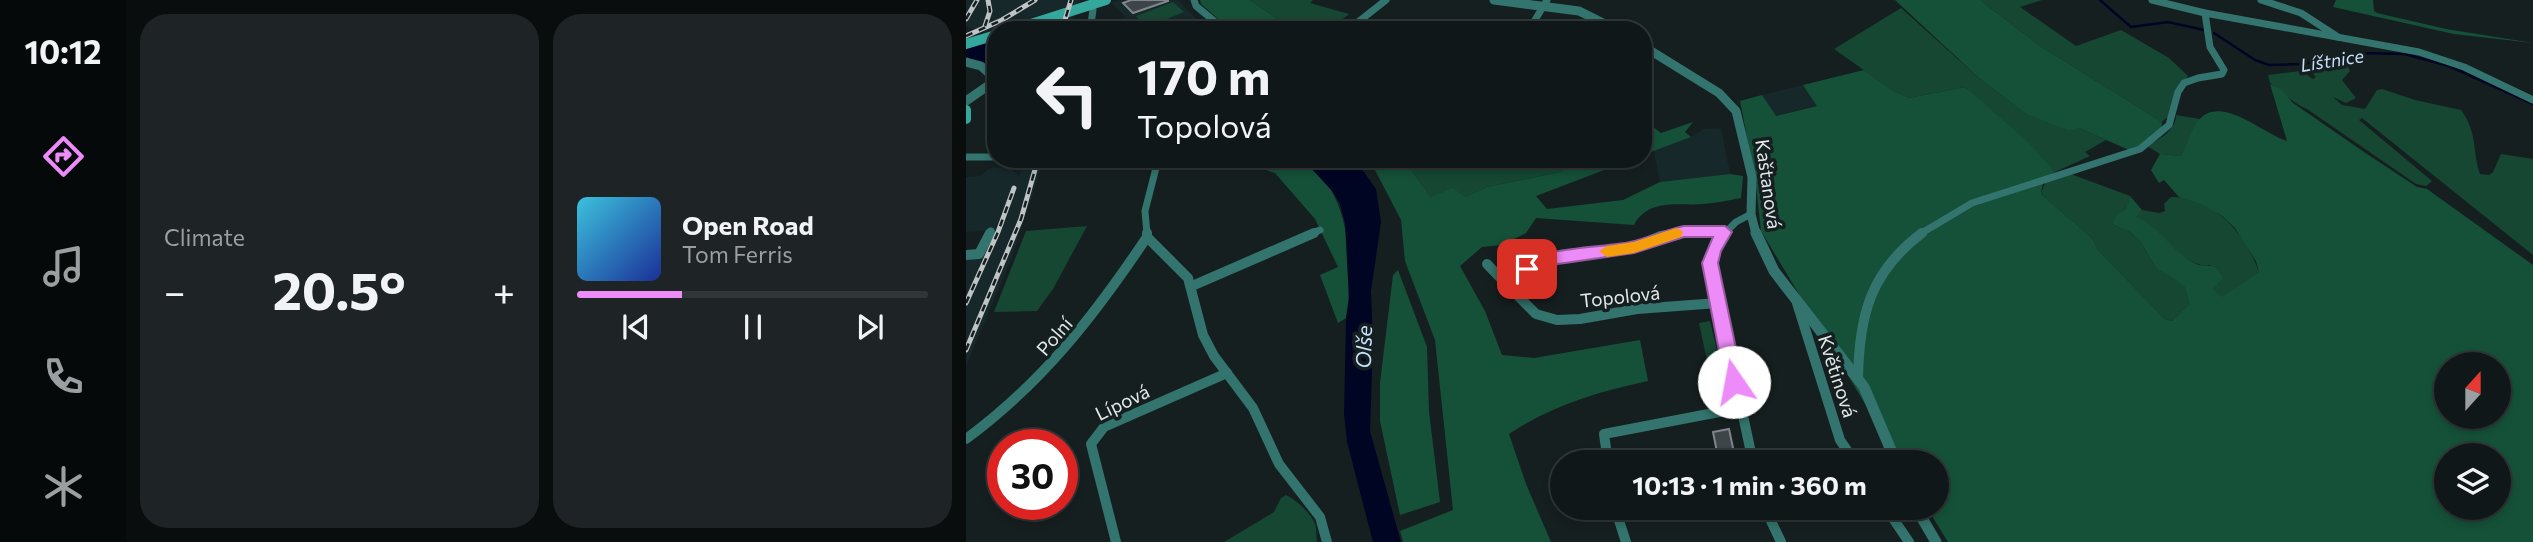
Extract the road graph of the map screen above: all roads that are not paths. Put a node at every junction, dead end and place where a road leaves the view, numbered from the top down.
1 (1106, 0) edge
2 (1194, 0) edge
3 (1387, 0) edge
4 (1494, 0) edge
5 (2152, 0) edge
6 (2260, 0) edge
7 (1545, 3) edge
8 (1094, 5) edge
9 (2205, 13) junction
10 (1040, 21) edge
11 (1041, 21) edge
12 (1214, 21) edge
13 (1360, 21) edge
14 (1534, 21) edge
15 (1601, 21) edge
16 (987, 37) edge
17 (2340, 38) junction
18 (966, 44) edge
19 (1652, 52) edge
20 (966, 62) edge
21 (987, 70) edge
22 (987, 84) edge
23 (987, 85) edge
24 (987, 87) edge
25 (966, 94) edge
26 (2533, 100) edge
27 (966, 101) edge
28 (967, 115) edge
29 (966, 157) edge
30 (987, 157) edge
31 (1156, 168) edge
32 (1751, 214) junction
33 (1320, 230) dead end
34 (991, 231) dead end
35 (1725, 232) junction
36 (1147, 237) junction
37 (966, 255) edge
38 (1487, 264) dead end
39 (1192, 286) junction
40 (1513, 291) junction
41 (1795, 298) junction
42 (1718, 303) junction
43 (1227, 373) junction
44 (1858, 379) junction
45 (1740, 408) junction
46 (966, 439) edge
47 (1606, 450) edge
48 (1750, 450) edge
49 (1847, 450) edge
50 (1891, 450) edge
51 (1619, 520) edge
52 (1771, 520) edge
53 (1894, 520) edge
54 (1923, 520) edge
55 (1116, 542) edge
56 (1327, 542) edge
57 (1626, 542) edge
58 (1781, 542) edge
59 (1909, 542) edge
60 (1936, 542) edge

1 - 10 main road
2 - 12 street
3 - 13 street
4 - 7 street
5 - 9 street
6 - 17 street
7 - 14 street
7 - 15 street
8 - 11 main road
9 - 17 street
9 - 44 street
16 - 18 main road
17 - 26 street
19 - 32 street, Kaštanová
20 - 21 street
22 - 25 street
23 - 27 street
24 - 28 street
29 - 30 street
31 - 36 street
32 - 35 street
32 - 41 street, Kaštanová
33 - 39 street
34 - 37 street
35 - 40 street
35 - 42 street
36 - 39 street
36 - 46 street, Polní
38 - 40 street, Topolová
39 - 43 street
40 - 42 street, Topolová
41 - 44 street, Kaštanová
41 - 49 street, Květinová
42 - 45 street
43 - 55 street, Lípová
43 - 56 street
44 - 50 street, Kaštanová
45 - 47 street
45 - 48 street
51 - 57 street
52 - 58 street
53 - 59 street
54 - 60 street

